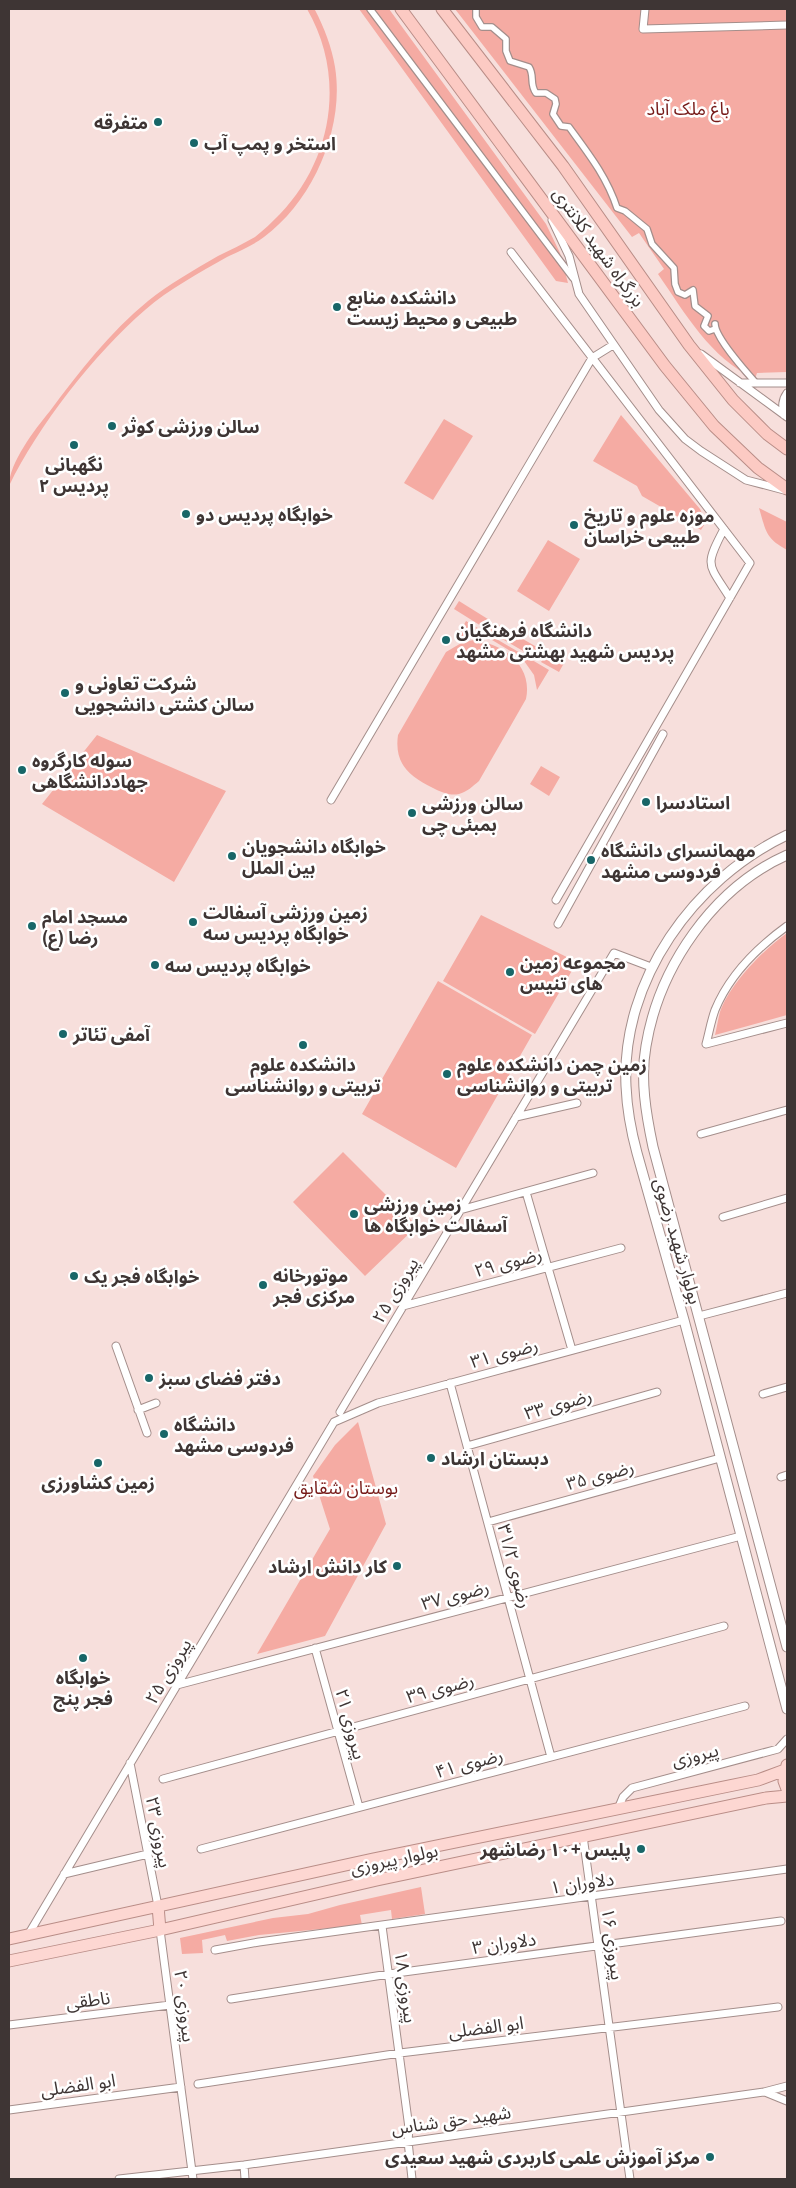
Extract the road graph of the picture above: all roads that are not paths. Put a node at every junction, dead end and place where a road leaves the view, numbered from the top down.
1 (370, 9) edge
2 (401, 9) edge
3 (442, 9) edge
4 (476, 9) edge
5 (645, 9) edge
6 (787, 25) edge
7 (546, 206) junction
8 (511, 252) dead end
9 (574, 279) junction
10 (613, 345) junction
11 (689, 345) junction
12 (592, 358) junction
13 (756, 382) junction
14 (740, 383) junction
15 (787, 383) edge
16 (787, 393) edge
17 (786, 416) edge
18 (787, 449) edge
19 (787, 490) edge
20 (724, 529) junction
21 (730, 598) junction
22 (663, 734) dead end
23 (332, 800) dead end
24 (787, 835) edge
25 (787, 855) edge
26 (556, 900) dead end
27 (558, 924) dead end
28 (787, 926) edge
29 (651, 967) junction
30 (787, 1023) edge
31 (577, 1103) dead end
32 (787, 1110) edge
33 (516, 1117) junction
34 (701, 1134) dead end
35 (593, 1173) dead end
36 (526, 1192) junction
37 (787, 1198) edge
38 (460, 1210) junction
39 (723, 1217) dead end
40 (621, 1248) dead end
41 (548, 1268) junction
42 (787, 1293) edge
43 (403, 1306) junction
44 (698, 1316) junction
45 (684, 1320) junction
46 (116, 1346) dead end
47 (572, 1350) junction
48 (450, 1383) junction
49 (787, 1387) edge
50 (657, 1392) dead end
51 (763, 1394) dead end
52 (156, 1403) dead end
53 (138, 1410) junction
54 (340, 1412) dead end
55 (334, 1422) joint
56 (147, 1434) dead end
57 (467, 1446) junction
58 (720, 1458) junction
59 (488, 1522) junction
60 (741, 1536) junction
61 (508, 1597) junction
62 (724, 1626) dead end
63 (787, 1647) edge
64 (315, 1648) junction
65 (530, 1679) junction
66 (177, 1685) junction
67 (745, 1706) dead end
68 (787, 1709) edge
69 (338, 1731) junction
70 (787, 1740) edge
71 (551, 1757) junction
72 (130, 1763) junction
73 (786, 1768) edge
74 (163, 1779) dead end
75 (787, 1789) edge
76 (787, 1796) edge
77 (359, 1807) junction
78 (618, 1809) junction
79 (584, 1836) junction
80 (201, 1848) dead end
81 (148, 1854) junction
82 (787, 1869) edge
83 (64, 1874) junction
84 (592, 1896) junction
85 (158, 1906) junction
86 (781, 1920) dead end
87 (382, 1926) junction
88 (160, 1930) junction
89 (28, 1934) junction
90 (9, 1939) edge
91 (598, 1945) junction
92 (215, 1950) dead end
93 (9, 1961) edge
94 (389, 1974) junction
95 (231, 1999) dead end
96 (170, 2005) junction
97 (778, 2007) dead end
98 (9, 2025) edge
99 (609, 2027) junction
100 (400, 2053) junction
101 (198, 2084) dead end
102 (787, 2086) edge
103 (181, 2087) junction
104 (764, 2092) junction
105 (787, 2101) edge
106 (9, 2110) edge
107 (621, 2111) junction
108 (408, 2141) junction
109 (244, 2166) junction
110 (192, 2170) junction
111 (119, 2179) edge
112 (193, 2179) edge
113 (245, 2179) edge
114 (412, 2179) edge
115 (630, 2179) edge

1 - 9 street
2 - 7 highway, بزرگراه شهید کلانتری
3 - 11 highway, بزرگراه شهید کلانتری
4 - 13 street
5 - 6 street
7 - 9 street
7 - 19 highway, بزرگراه شهید کلانتری
8 - 12 street
9 - 10 street
10 - 12 street
10 - 19 street
11 - 14 street
11 - 18 highway, بزرگراه شهید کلانتری
12 - 20 street
12 - 23 street
13 - 14 street
13 - 15 street
14 - 17 street
16 - 17 street
20 - 21 street
20 - 21 street
21 - 26 street
22 - 27 street
24 - 29 street, بولوار شهید رضوی
25 - 44 street, بولوار شهید رضوی
28 - 30 street
29 - 33 street, پیروزی ۲۵
29 - 45 street, بولوار شهید رضوی
31 - 33 street
32 - 34 street
33 - 38 street, پیروزی ۲۵
35 - 36 street
36 - 38 street
36 - 41 street
37 - 39 street
38 - 43 street, پیروزی ۲۵
40 - 41 street, رضوی ۲۹
41 - 43 street, رضوی ۲۹
41 - 47 street
42 - 44 street
43 - 54 street, پیروزی ۲۵
44 - 45 street
44 - 63 street, بولوار شهید رضوی
45 - 47 street, رضوی ۳۱
45 - 58 street, بولوار شهید رضوی
46 - 53 street
47 - 48 street, رضوی ۳۱
48 - 55 street, رضوی ۳۱
48 - 57 street, رضوی ۳۱/۲
49 - 51 street
50 - 57 street, رضوی ۳۳
52 - 53 street
53 - 56 street
55 - 66 street, پیروزی ۲۵
57 - 59 street, رضوی ۳۱/۲
58 - 59 street, رضوی ۳۵
58 - 60 street, بولوار شهید رضوی
59 - 61 street, رضوی ۳۱/۲
60 - 61 street, رضوی ۳۷
60 - 68 street, بولوار شهید رضوی
61 - 64 street, رضوی ۳۷
61 - 65 street, رضوی ۳۱/۲
62 - 65 street, رضوی ۳۹
64 - 66 street, رضوی ۳۷
64 - 69 street, پیروزی ۲۱
65 - 69 street, رضوی ۳۹
65 - 71 street, رضوی ۳۱/۲
66 - 72 street, پیروزی ۲۵
67 - 71 street, رضوی ۴۱
69 - 74 street, رضوی ۳۹
69 - 77 street, پیروزی ۲۱
70 - 78 street, پیروزی
71 - 77 street, رضوی ۴۱
72 - 81 street, پیروزی ۲۳
72 - 83 street, پیروزی ۲۵
73 - 75 main road
73 - 78 main road, بولوار پیروزی
76 - 79 main road, بولوار پیروزی
77 - 80 street, رضوی ۴۱
78 - 85 main road, بولوار پیروزی
79 - 84 street, پیروزی ۱۶
79 - 88 main road, بولوار پیروزی
81 - 83 street
81 - 85 street, پیروزی ۲۳
82 - 84 street, دلاوران ۱
83 - 89 street, پیروزی ۲۵
84 - 87 street, دلاوران ۱
84 - 91 street, پیروزی ۱۶
85 - 88 main road
85 - 89 main road, بولوار پیروزی
86 - 91 street, دلاوران ۳
87 - 92 street, دلاوران ۱
87 - 94 street, پیروزی ۱۸
88 - 93 main road, بولوار پیروزی
88 - 96 street, پیروزی ۲۰
89 - 90 main road, بولوار پیروزی
91 - 94 street, دلاوران ۳
91 - 99 street, پیروزی ۱۶
94 - 95 street, دلاوران ۳
94 - 100 street, پیروزی ۱۸
96 - 98 street, ناطقی
96 - 103 street, پیروزی ۲۰
97 - 99 street, ابو الفضلی
99 - 100 street, ابو الفضلی
99 - 107 street, پیروزی ۱۶
100 - 101 street, ابو الفضلی
100 - 108 street, پیروزی ۱۸
102 - 104 street, شهید حق شناس
103 - 106 street, ابو الفضلی
103 - 110 street, پیروزی ۲۰
104 - 105 street
104 - 107 street, شهید حق شناس
107 - 108 street, شهید حق شناس
107 - 115 street, پیروزی ۱۶
108 - 109 street, شهید حق شناس
108 - 114 street, پیروزی ۱۸
109 - 110 street, شهید حق شناس
109 - 113 street
110 - 111 street, شهید حق شناس
110 - 112 street, پیروزی ۲۰

